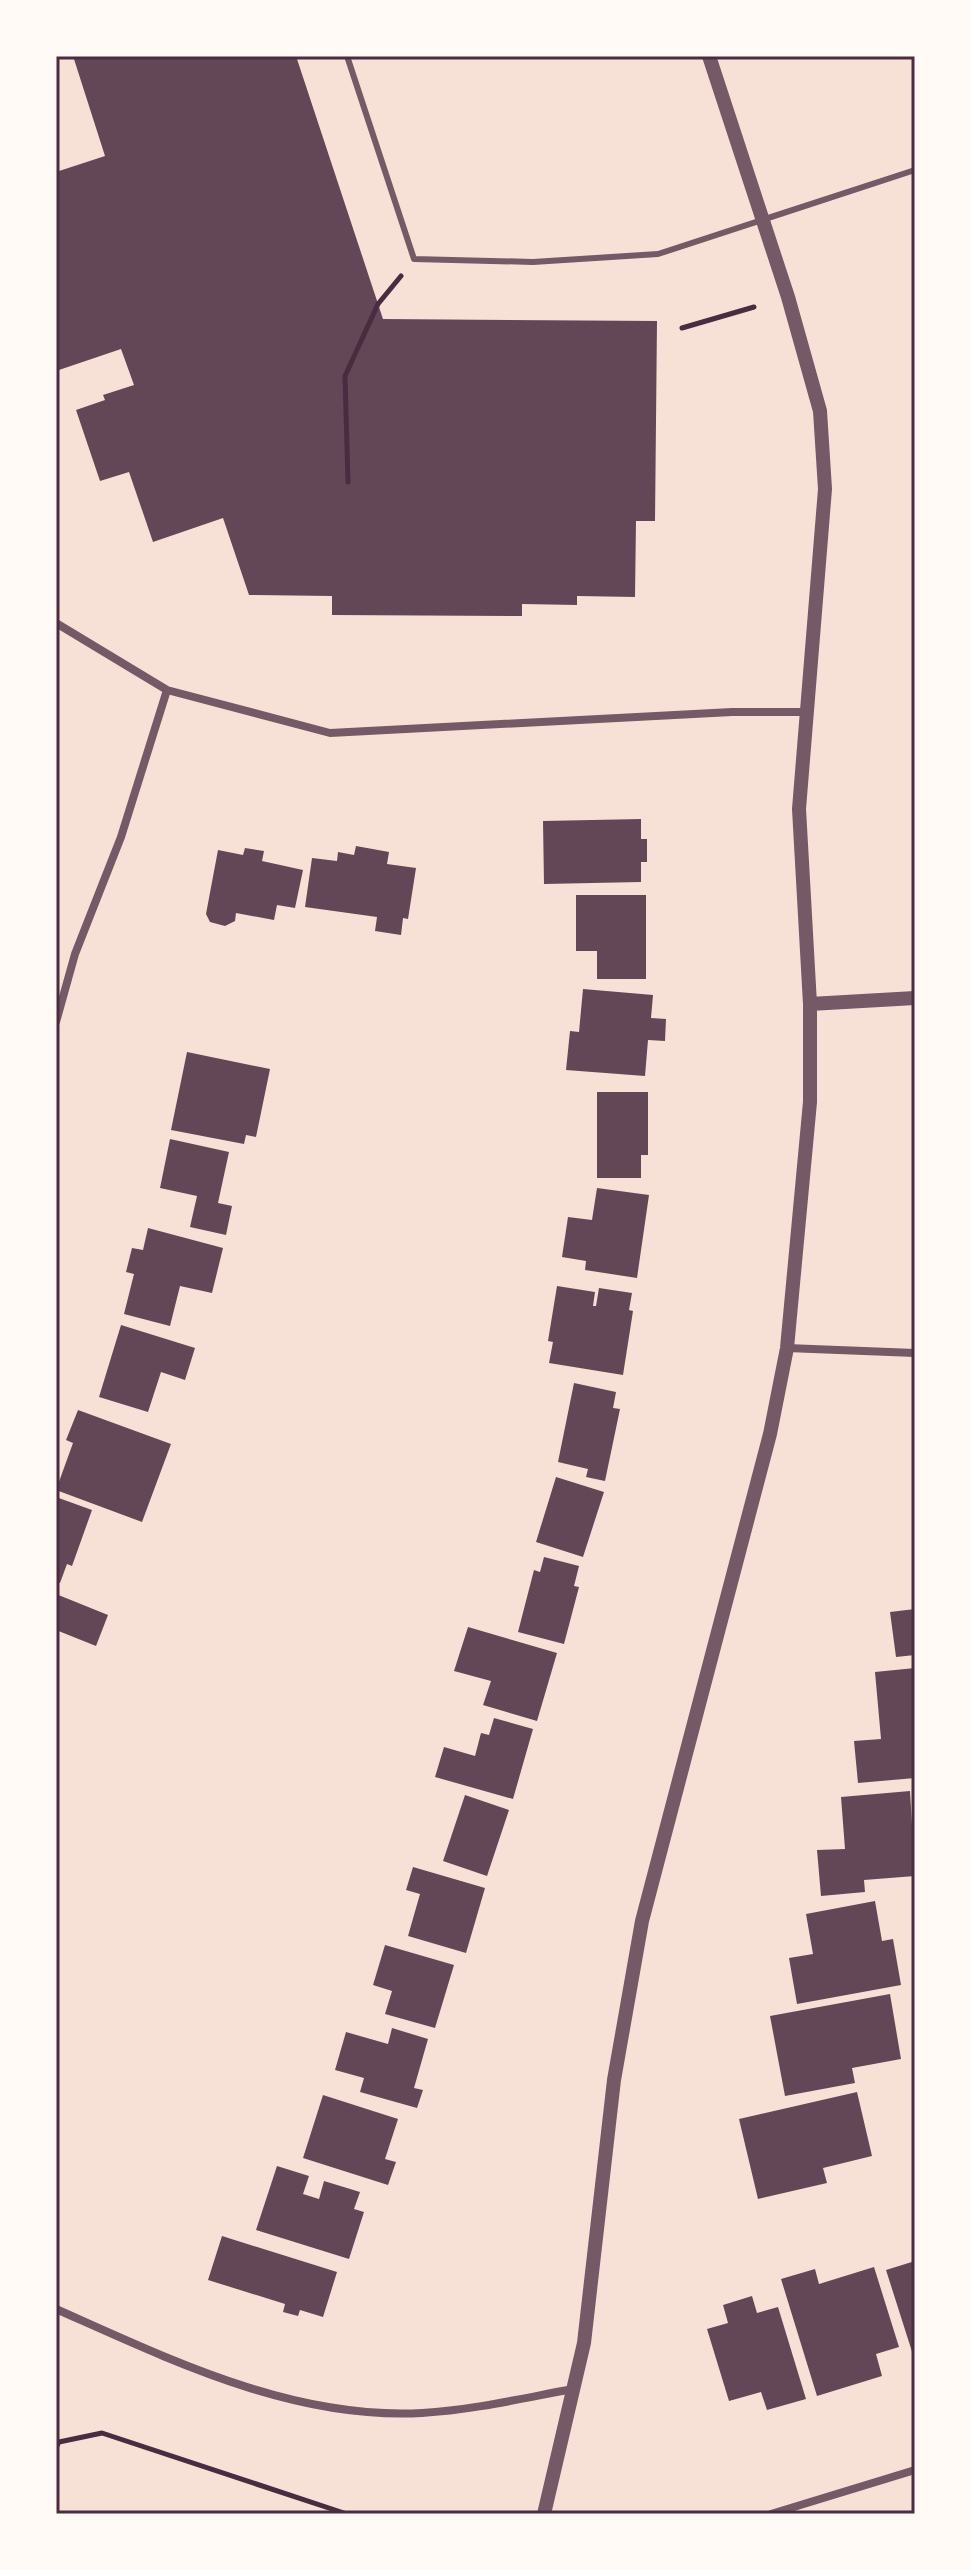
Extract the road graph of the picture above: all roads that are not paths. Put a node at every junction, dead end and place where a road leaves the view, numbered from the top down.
1 (347, 56) edge
2 (709, 56) edge
3 (915, 170) edge
4 (763, 219) junction
5 (56, 623) edge
6 (167, 690) junction
7 (804, 712) junction
8 (915, 998) edge
9 (810, 1004) junction
10 (56, 1022) edge
11 (787, 1348) junction
12 (915, 1353) edge
13 (56, 2309) edge
14 (573, 2389) junction
15 (915, 2470) edge
16 (544, 2514) edge
17 (771, 2514) edge

1 - 4 lane
2 - 4 street
3 - 4 lane
4 - 7 street
5 - 6 street
6 - 7 street
6 - 10 street
7 - 9 street
8 - 9 street
9 - 11 street
11 - 12 street
11 - 14 street
13 - 14 street
14 - 16 street
15 - 17 street

